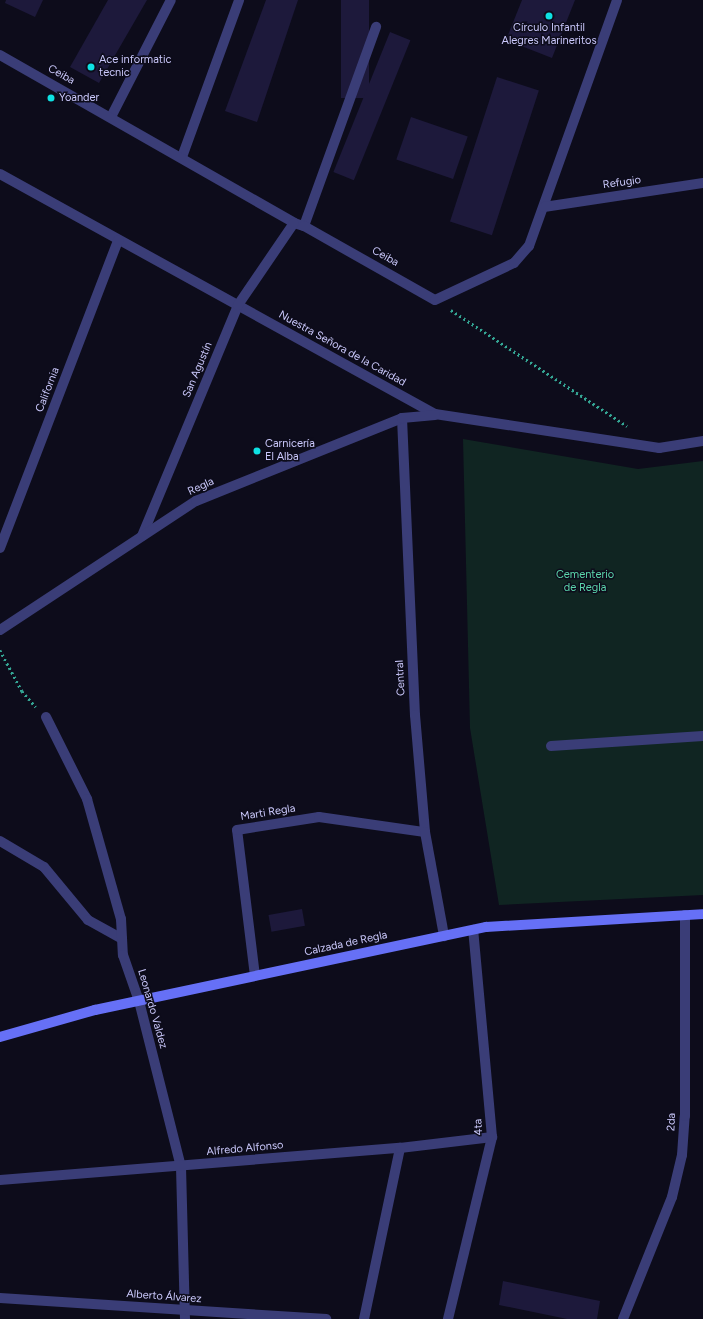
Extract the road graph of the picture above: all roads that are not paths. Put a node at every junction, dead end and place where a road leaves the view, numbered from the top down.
1 (171, 0) edge
2 (239, 0) edge
3 (616, 0) edge
4 (376, 28) dead end
5 (0, 55) edge
6 (111, 117) junction
7 (182, 157) junction
8 (0, 174) edge
9 (703, 183) edge
10 (544, 207) junction
11 (299, 224) junction
12 (118, 240) junction
13 (238, 305) junction
14 (435, 414) junction
15 (402, 418) junction
16 (703, 441) edge
17 (142, 536) junction
18 (0, 548) edge
19 (0, 630) edge
20 (46, 717) road end
21 (703, 736) edge
22 (551, 746) dead end
23 (425, 832) junction
24 (0, 841) edge
25 (703, 914) edge
26 (685, 915) junction
27 (472, 930) junction
28 (444, 936) junction
29 (122, 939) junction
30 (255, 976) junction
31 (139, 1001) junction
32 (0, 1037) edge
33 (492, 1137) junction
34 (400, 1148) junction
35 (181, 1166) junction
36 (0, 1180) edge
37 (0, 1298) edge
38 (185, 1315) edge
39 (326, 1319) edge
40 (364, 1319) edge
41 (448, 1319) edge
42 (623, 1319) edge

1 - 6 street
2 - 7 street
3 - 10 street
4 - 11 street, San Agustín
5 - 6 street, Ceiba
6 - 7 street, Ceiba
7 - 11 street, Ceiba
8 - 12 street, Nuestra Señora de la Caridad
9 - 10 street, Refugio
10 - 11 street, Ceiba
11 - 13 street, San Agustín
12 - 13 street, Nuestra Señora de la Caridad
12 - 18 street, California
13 - 14 street, Nuestra Señora de la Caridad
13 - 17 street, San Agustín
14 - 15 street, Regla
14 - 16 street, Nuestra Señora de la Caridad
15 - 17 street, Regla
15 - 23 street, Central
17 - 19 street, Regla
20 - 29 street, Leonardo Valdez
21 - 22 street
23 - 28 street, Central
23 - 30 street, Marti Regla
24 - 29 street
25 - 26 main road, Calzada de Regla
26 - 27 main road, Calzada de Regla
26 - 42 street, 2da
27 - 28 main road, Calzada de Regla
27 - 33 street, 4ta
28 - 30 main road, Calzada de Regla
29 - 31 street, Leonardo Valdez
30 - 31 main road, Calzada de Regla
31 - 32 main road, Calzada de Regla
31 - 35 street, Leonardo Valdez
33 - 34 street, Alfredo Alfonso
33 - 41 street, 4ta
34 - 35 street, Alfredo Alfonso
34 - 40 street
35 - 36 street, Alfredo Alfonso
35 - 38 street, Leonardo Valdez
37 - 38 street, Alberto Álvarez
38 - 39 street, Alberto Álvarez

